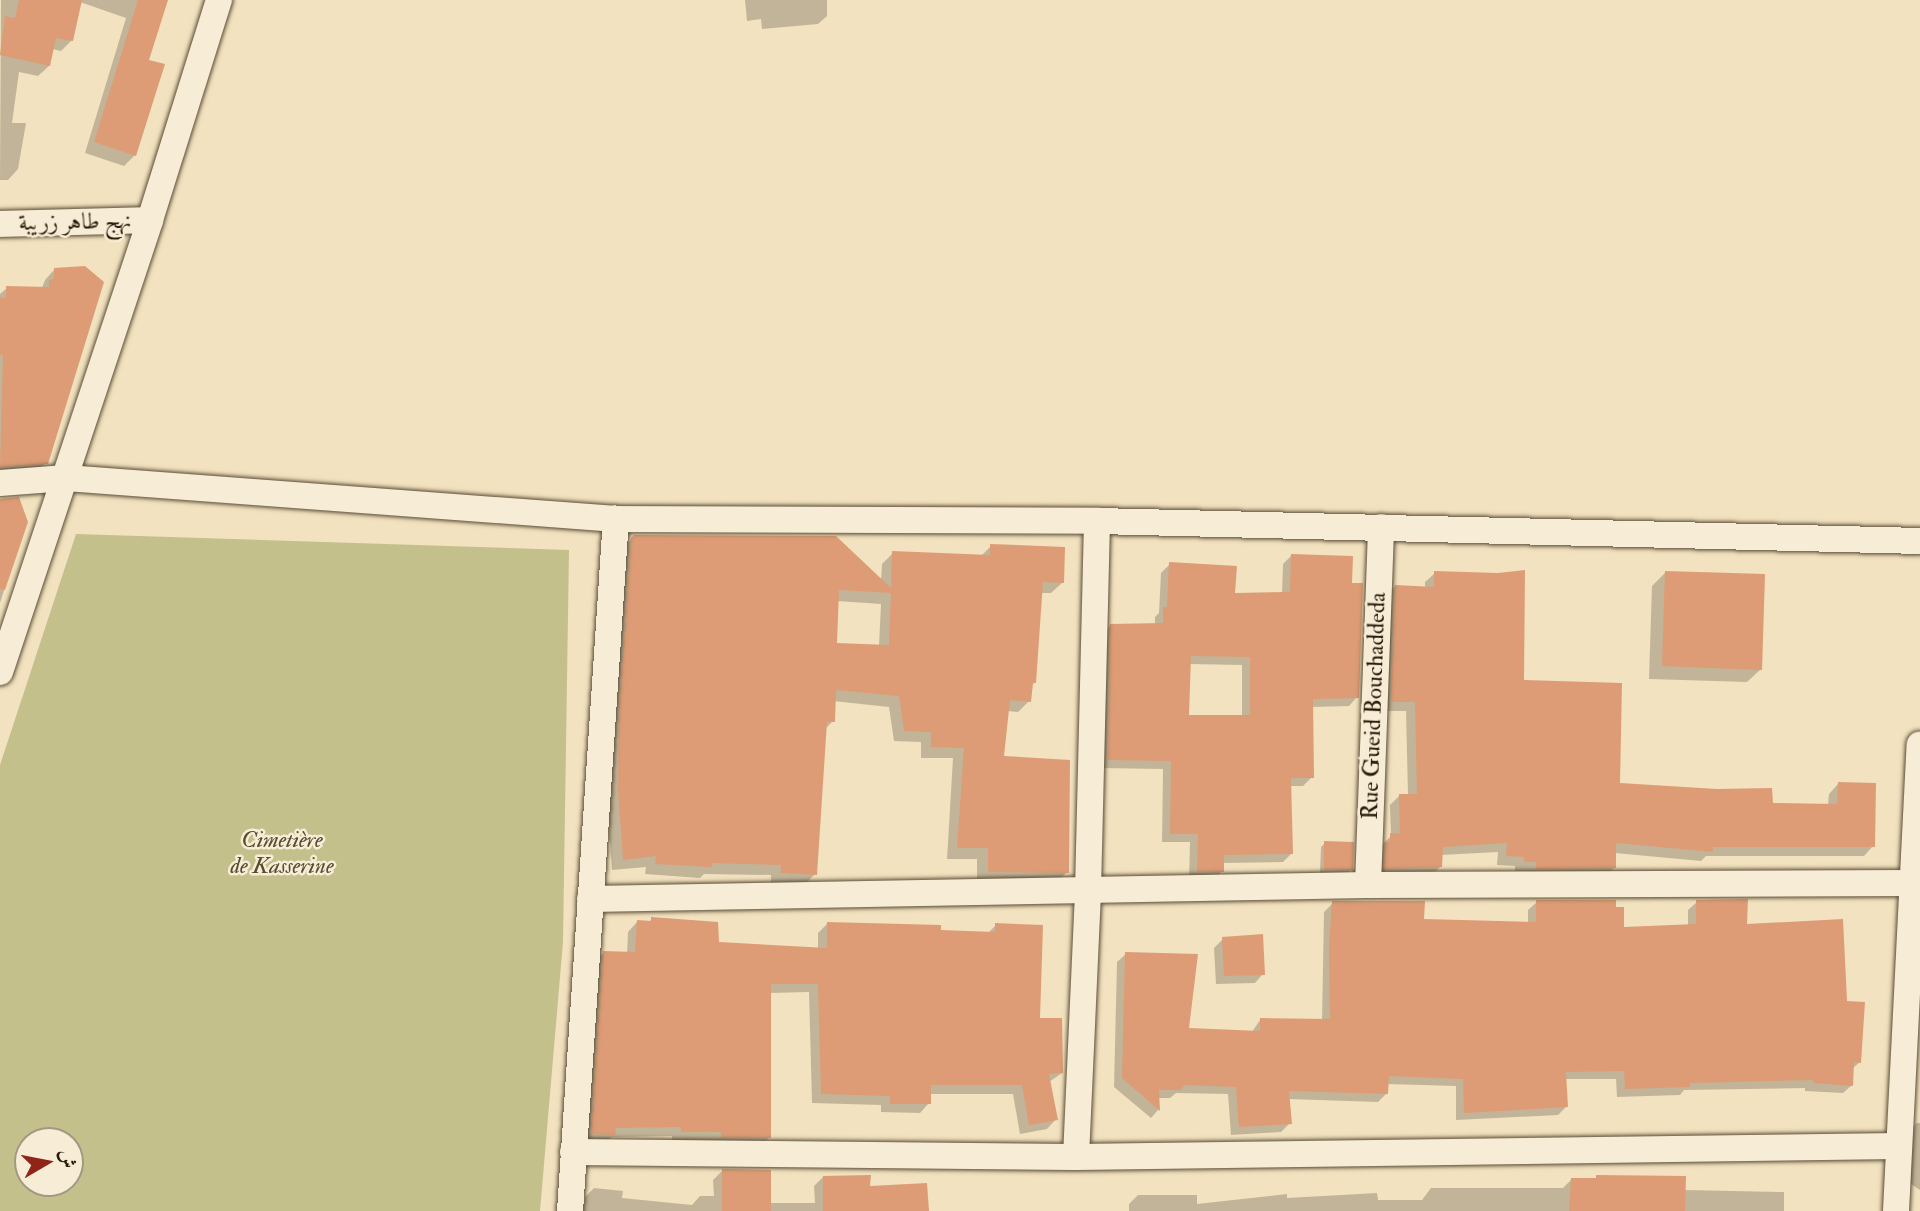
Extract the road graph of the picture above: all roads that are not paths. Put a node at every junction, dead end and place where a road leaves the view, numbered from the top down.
1 (219, 0) edge
2 (150, 220) junction
3 (0, 223) edge
4 (66, 478) junction
5 (0, 482) edge
6 (616, 519) junction
7 (1097, 521) junction
8 (1381, 527) junction
9 (1920, 541) edge
10 (0, 672) edge
11 (1920, 745) edge
12 (1913, 883) junction
13 (1368, 885) junction
14 (1088, 890) junction
15 (590, 899) junction
16 (1899, 1146) junction
17 (573, 1152) junction
18 (1076, 1157) junction
19 (1904, 1206) edge
20 (570, 1211) edge

1 - 2 street
2 - 3 street, نهج طاهر زريبة
2 - 4 street
4 - 5 street
4 - 6 street
4 - 10 street
6 - 7 street
6 - 15 street
7 - 8 street
7 - 14 street
8 - 9 street
8 - 13 street, Rue Gueid Bouchaddeda
11 - 12 street
12 - 13 street
12 - 16 street
13 - 14 street
14 - 15 street
14 - 18 street
15 - 17 street
16 - 18 street
16 - 19 street
17 - 18 street
17 - 20 street

